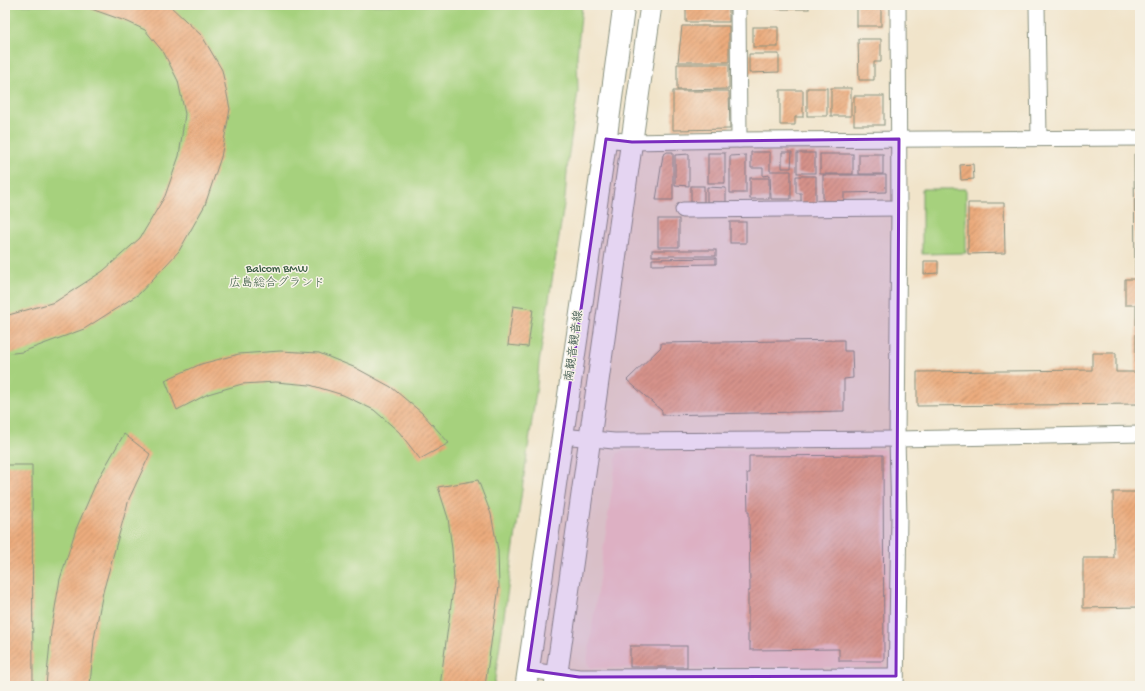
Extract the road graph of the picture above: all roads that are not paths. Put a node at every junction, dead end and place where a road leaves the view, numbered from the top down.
1 (624, 5) edge
2 (651, 5) edge
3 (738, 5) edge
4 (898, 5) edge
5 (1037, 5) edge
6 (1039, 138) junction
7 (1140, 138) edge
8 (606, 139) junction
9 (899, 139) junction
10 (739, 140) junction
11 (632, 142) junction
12 (899, 208) junction
13 (683, 210) dead end
14 (1140, 434) edge
15 (562, 436) junction
16 (590, 439) junction
17 (897, 439) junction
18 (527, 678) edge
19 (556, 680) edge
20 (896, 681) edge

1 - 8 main road, 南観音観音線
2 - 11 main road
3 - 10 street
4 - 9 street
5 - 6 street
6 - 7 street
6 - 9 street
8 - 11 street
8 - 15 main road, 南観音観音線
9 - 10 street
9 - 12 street
10 - 11 street
11 - 16 main road
12 - 13 street
12 - 17 street
14 - 17 street
15 - 16 street
15 - 18 main road, 南観音観音線
16 - 17 street
16 - 19 main road
17 - 20 street
18 - 19 street
19 - 20 street

